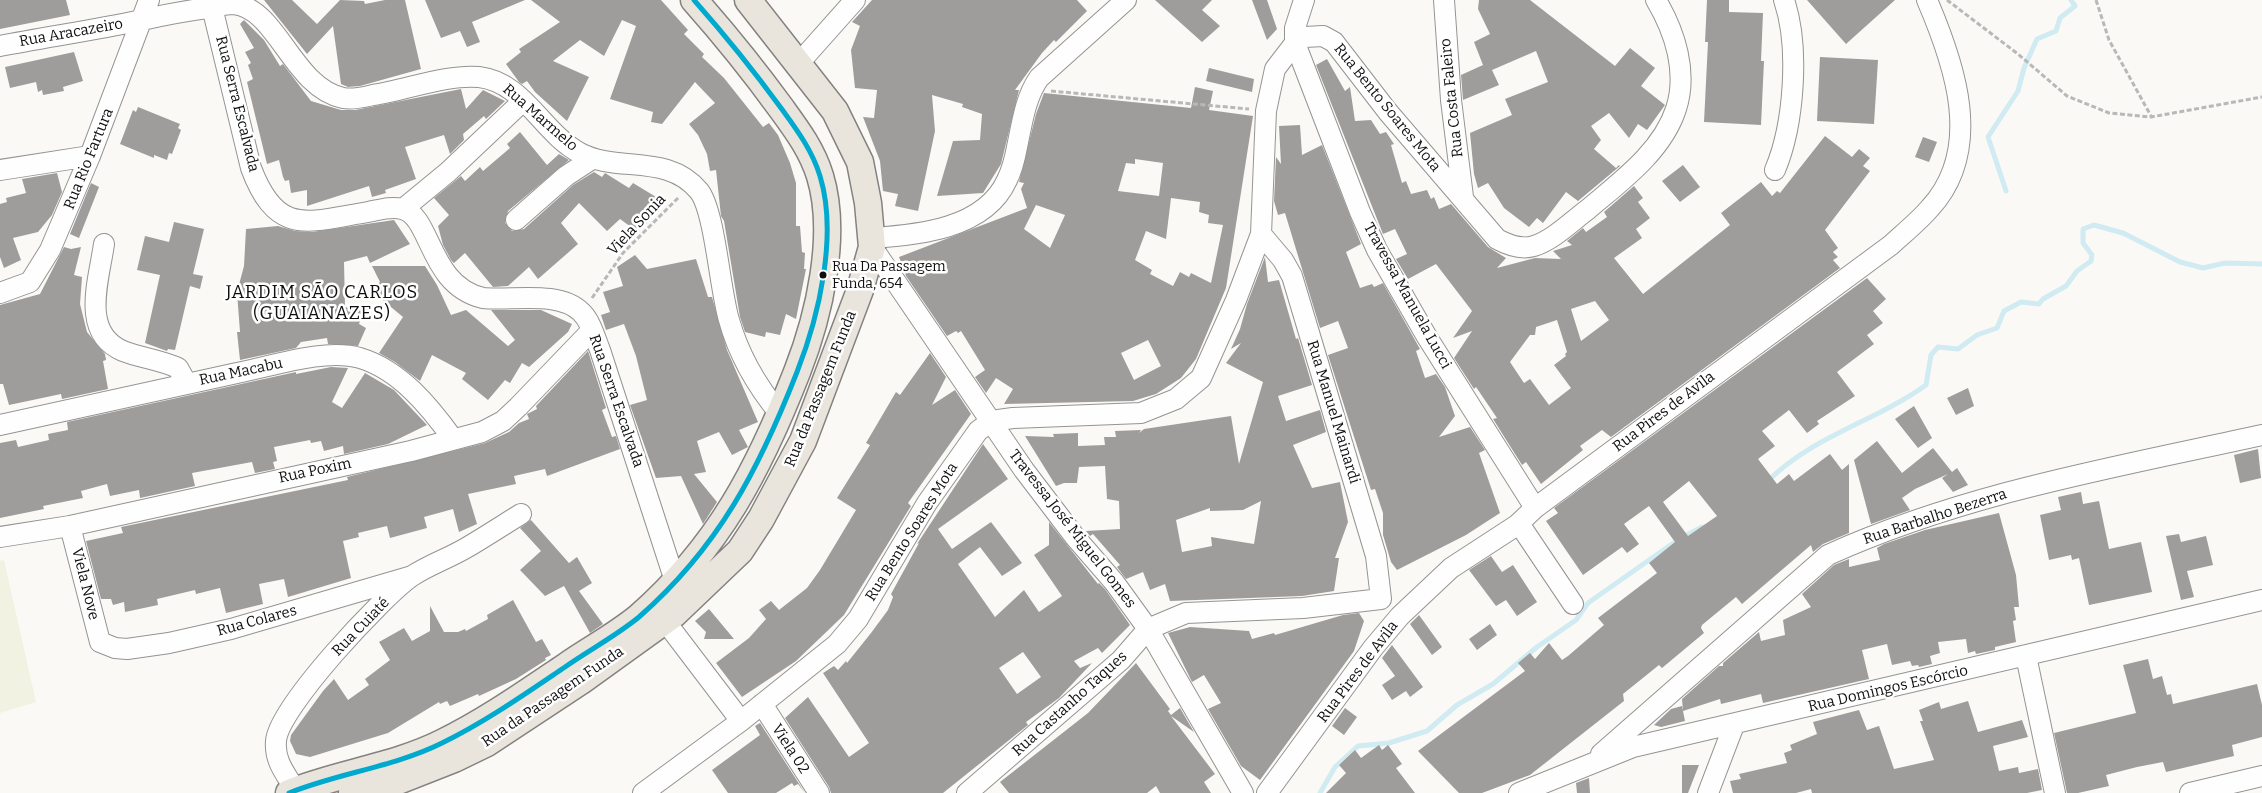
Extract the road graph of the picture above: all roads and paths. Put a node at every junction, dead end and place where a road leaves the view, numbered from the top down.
1 (149, 0) edge
2 (694, 0) edge
3 (748, 0) edge
4 (855, 0) edge
5 (1126, 0) edge
6 (1304, 0) edge
7 (1444, 0) edge
8 (1656, 0) edge
9 (1784, 0) edge
10 (1927, 0) edge
11 (1946, 0) edge
12 (2096, 0) edge
13 (212, 7) junction
14 (143, 20) junction
15 (1295, 43) junction
16 (0, 46) edge
17 (799, 63) junction
18 (1031, 90) junction
19 (2262, 97) edge
20 (523, 101) junction
21 (1266, 111) junction
22 (2151, 117) junction
23 (90, 156) junction
24 (592, 159) junction
25 (0, 170) edge
26 (1775, 170) dead end
27 (701, 194) junction
28 (1463, 197) junction
29 (403, 209) junction
30 (516, 220) dead end
31 (1261, 234) junction
32 (872, 242) junction
33 (104, 244) dead end
34 (0, 293) edge
35 (581, 312) junction
36 (592, 330) junction
37 (187, 384) junction
38 (780, 414) junction
39 (991, 421) junction
40 (0, 426) edge
41 (2262, 435) edge
42 (453, 439) junction
43 (1535, 508) junction
44 (521, 514) dead end
45 (1517, 524) junction
46 (70, 526) junction
47 (0, 536) edge
48 (412, 576) junction
49 (675, 581) junction
50 (1381, 599) junction
51 (2262, 600) edge
52 (1573, 604) dead end
53 (1400, 616) junction
54 (665, 621) junction
55 (1148, 629) junction
56 (100, 642) joint
57 (2026, 656) junction
58 (762, 704) junction
59 (741, 721) junction
60 (1734, 725) junction
61 (1592, 762) junction
62 (2262, 776) edge
63 (294, 792) edge
64 (352, 793) edge
65 (643, 793) edge
66 (819, 793) edge
67 (968, 793) edge
68 (1242, 793) edge
69 (1267, 793) edge
70 (1519, 793) edge
71 (1708, 793) edge
72 (2056, 793) edge
73 (2190, 793) edge

1 - 14 street, Rua Rio Fartura
2 - 38 main road, Rua da Passagem Funda
3 - 17 main road, Rua da Passagem Funda
4 - 17 street
5 - 18 street
6 - 15 street
7 - 28 street, Rua Costa Faleiro
8 - 28 street, Rua Bento Soares Mota
9 - 26 street
10 - 43 street, Rua Pires de Avila
11 - 22 path
12 - 22 path
13 - 14 street, Rua Marmelo
13 - 20 street, Rua Marmelo
13 - 29 street, Rua Serra Escalvada
14 - 16 street, Rua Aracazeiro
14 - 23 street, Rua Rio Fartura
15 - 21 street
15 - 28 street, Rua Bento Soares Mota
15 - 43 street, Travessa Manuela Lucci
17 - 32 main road, Rua da Passagem Funda
18 - 21 path
18 - 32 street
19 - 22 path
20 - 24 street, Rua Marmelo
20 - 29 street
21 - 31 street
23 - 25 street
23 - 34 street, Rua Rio Fartura
24 - 27 street, Rua Marmelo
24 - 30 street
27 - 35 path, Viela Sonia
27 - 38 street, Rua Marmelo
29 - 35 street, Rua Serra Escalvada
31 - 39 street
31 - 50 street, Rua Manuel Mainardi
32 - 39 street, Travessa José Miguel Gomes
32 - 54 main road, Rua da Passagem Funda
33 - 37 street
35 - 36 street, Rua Serra Escalvada
36 - 42 street, Rua Poxim
36 - 49 street, Rua Serra Escalvada
37 - 40 street, Rua Macabu
37 - 42 street, Rua Macabu
38 - 49 main road, Rua da Passagem Funda
39 - 55 street, Travessa José Miguel Gomes
39 - 58 street, Rua Bento Soares Mota
41 - 61 street, Rua Barbalho Bezerra
42 - 46 street, Rua Poxim
43 - 45 street, Rua Pires de Avila
44 - 48 street, Rua Cuiaté
45 - 52 street
45 - 53 street, Rua Pires de Avila
46 - 47 street, Rua Poxim
46 - 56 street, Viela Nove
48 - 56 street, Rua Colares
48 - 63 street, Rua Cuiaté
49 - 63 main road, Rua da Passagem Funda
50 - 53 street
50 - 55 street, Rua Castanho Taques
51 - 57 street, Rua Domingos Escórcio
53 - 69 street, Rua Pires de Avila
54 - 59 street
54 - 64 main road, Rua da Passagem Funda
55 - 67 street, Rua Castanho Taques
55 - 68 street, Travessa José Miguel Gomes
57 - 60 street, Rua Domingos Escórcio
57 - 72 street
58 - 59 street, Rua Bento Soares Mota
58 - 66 street, Viela 02
59 - 65 street, Rua Bento Soares Mota
60 - 61 street, Rua Domingos Escórcio
60 - 71 street
61 - 70 street, Rua Domingos Escórcio
62 - 73 street

